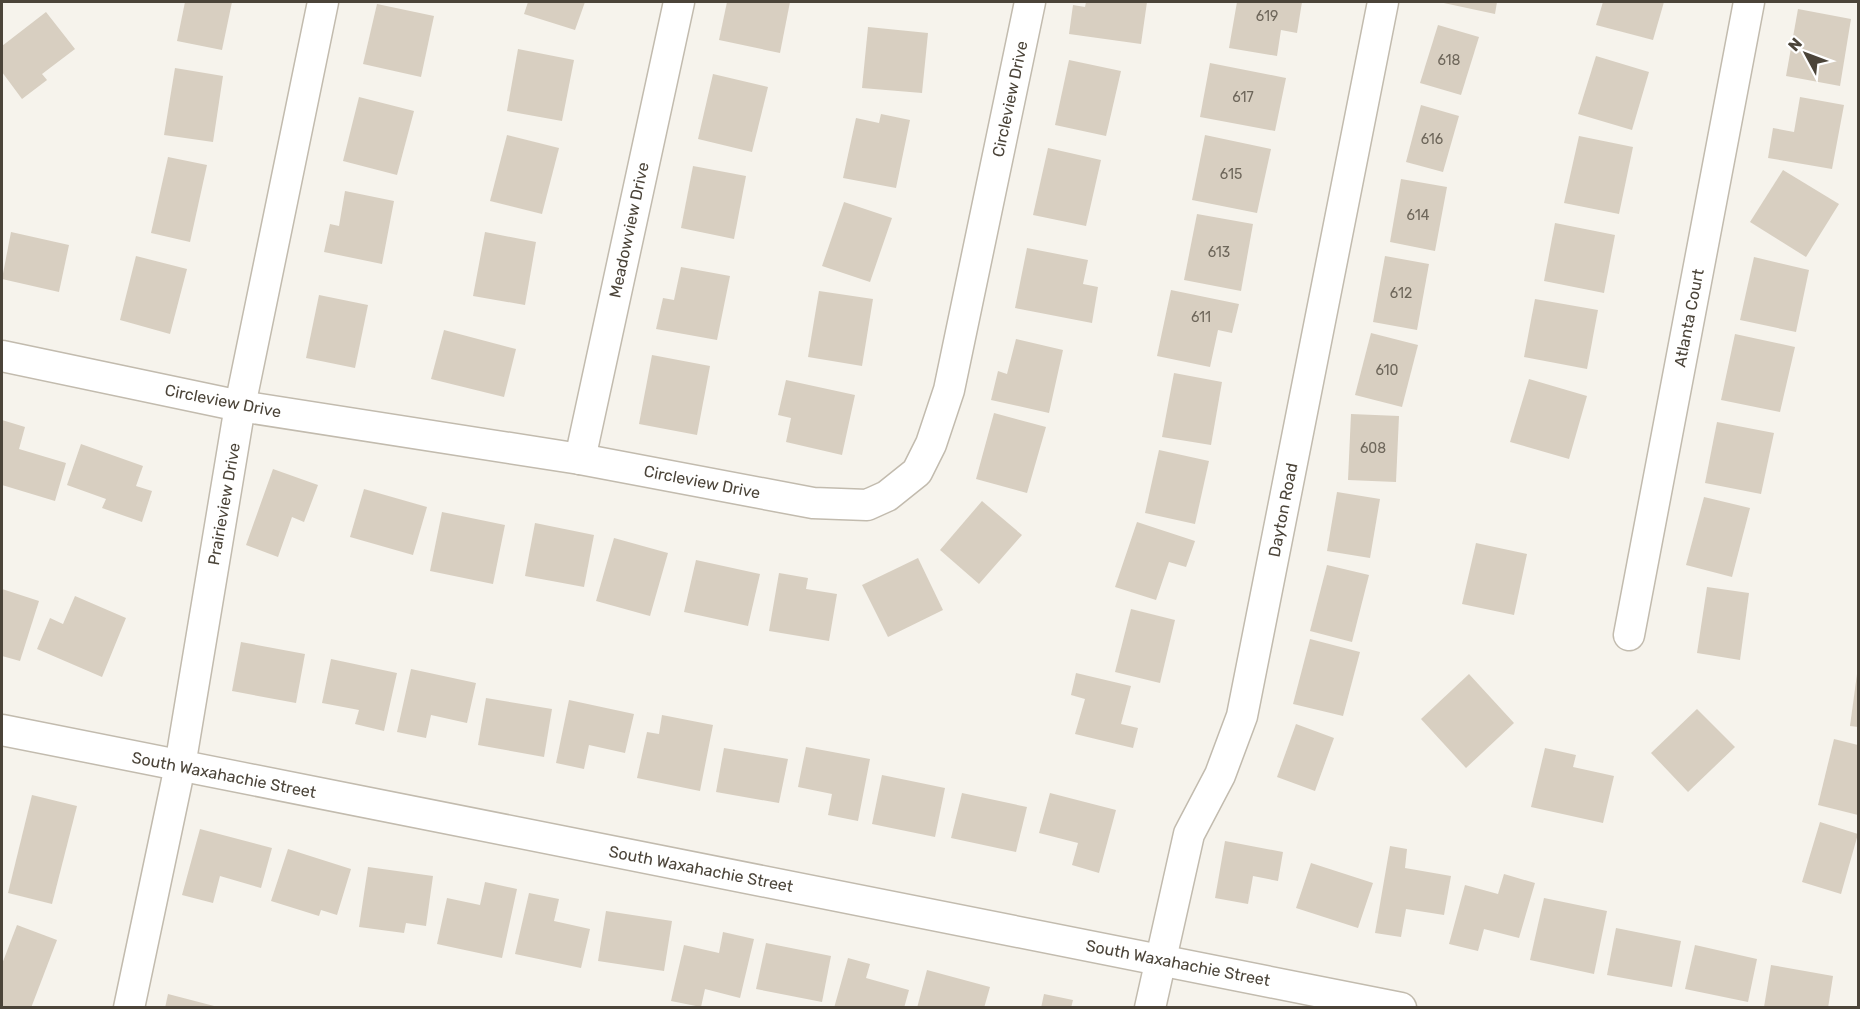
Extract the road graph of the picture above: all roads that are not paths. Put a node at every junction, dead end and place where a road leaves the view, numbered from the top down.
1 (323, 2) edge
2 (679, 2) edge
3 (1030, 2) edge
4 (1383, 2) edge
5 (1749, 2) edge
6 (2, 356) edge
7 (240, 406) junction
8 (580, 459) junction
9 (1629, 635) dead end
10 (2, 729) edge
11 (180, 766) junction
12 (1161, 960) junction
13 (129, 1008) edge
14 (1150, 1008) edge
15 (1401, 1008) edge

1 - 7 street, Prairieview Drive
2 - 8 street, Meadowview Drive
3 - 8 street, Circleview Drive
4 - 12 street, Dayton Road
5 - 9 street, Atlanta Court
6 - 7 street, Circleview Drive
7 - 8 street, Circleview Drive
7 - 11 street, Prairieview Drive
10 - 11 street, South Waxahachie Street
11 - 12 street, South Waxahachie Street
11 - 13 street, Prairieview Drive
12 - 14 street, Dayton Road
12 - 15 street, South Waxahachie Street

